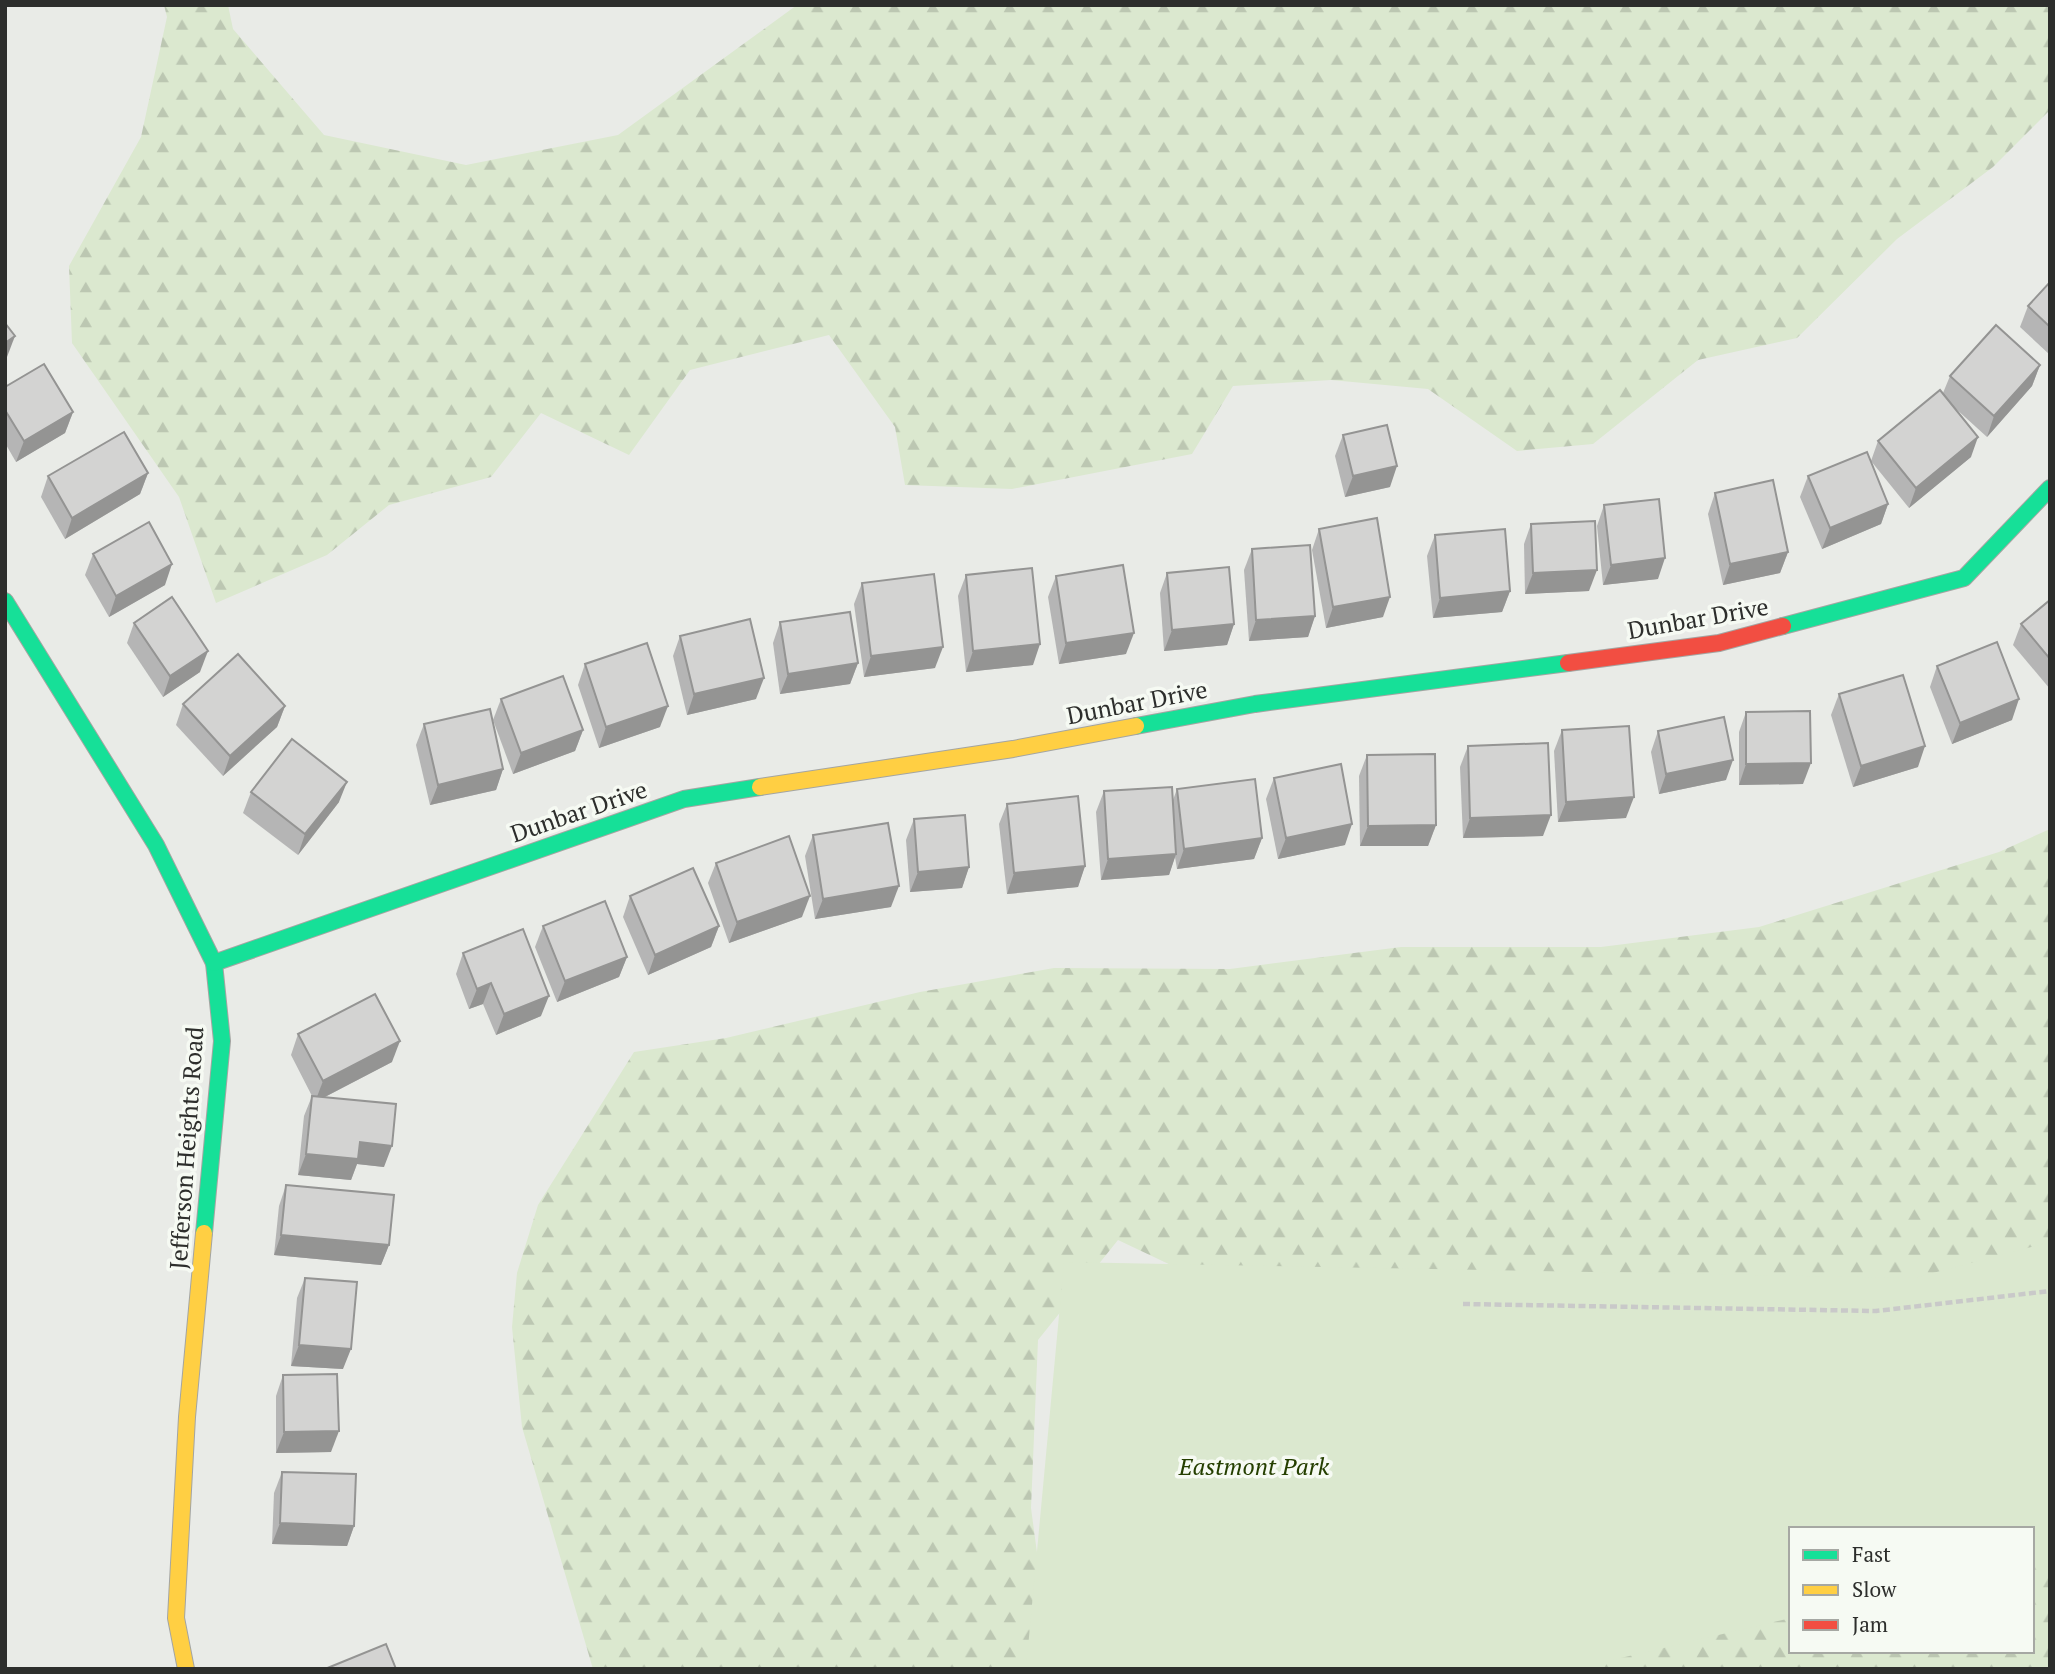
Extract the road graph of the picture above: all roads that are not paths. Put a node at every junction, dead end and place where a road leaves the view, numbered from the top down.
1 (2050, 488) edge
2 (5, 600) edge
3 (214, 963) junction
4 (186, 1669) edge

1 - 3 street, Dunbar Drive
2 - 3 street, Jefferson Heights Road
3 - 4 street, Jefferson Heights Road

